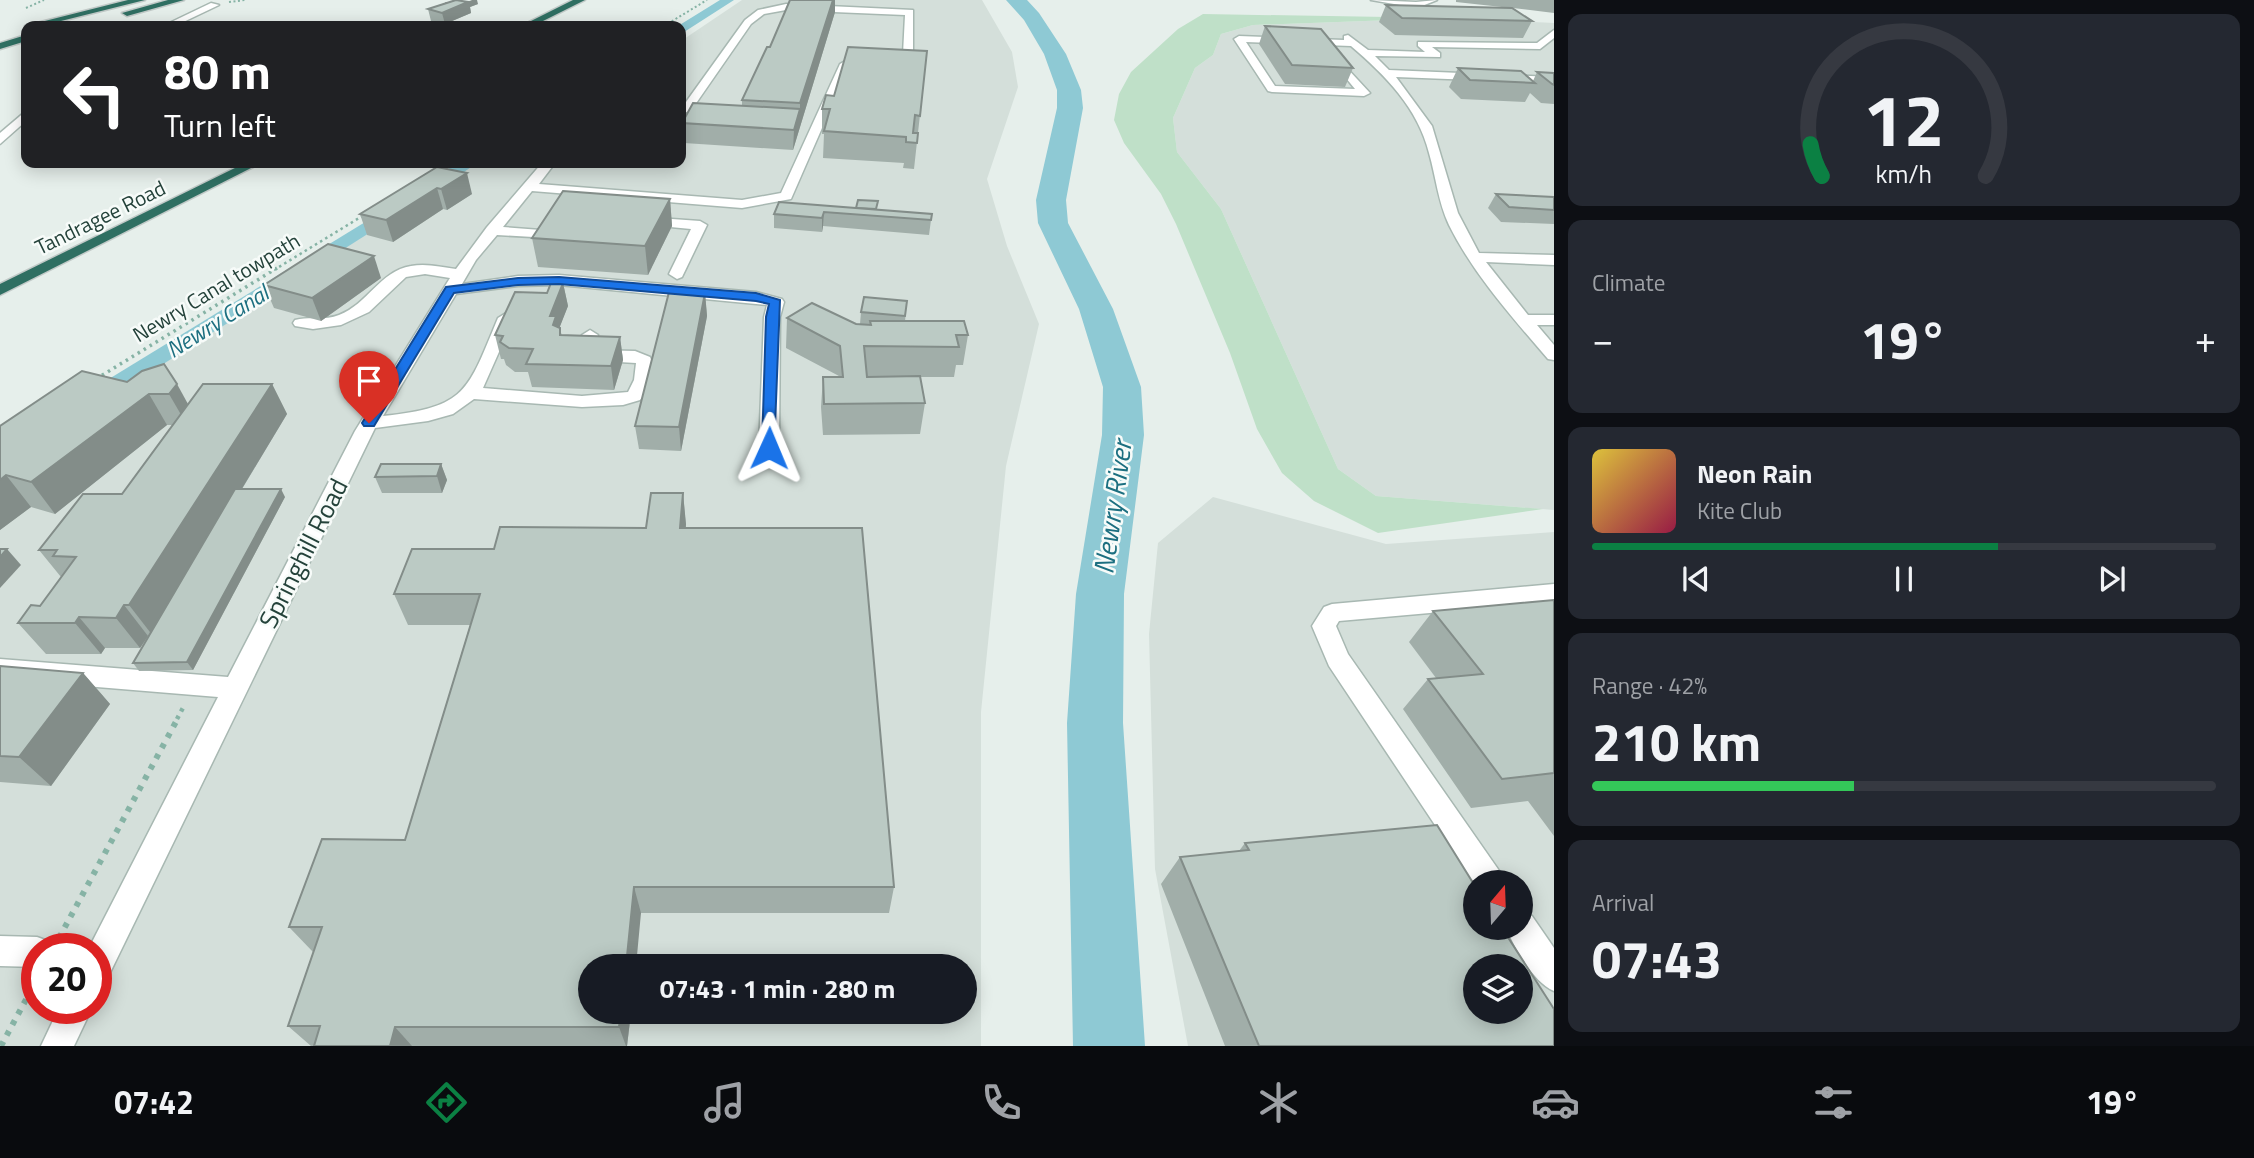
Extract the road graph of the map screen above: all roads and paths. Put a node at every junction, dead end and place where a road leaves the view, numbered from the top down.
1 (44, 0) edge
2 (140, 0) edge
3 (179, 0) edge
4 (579, 0) edge
5 (707, 0) edge
6 (1376, 0) edge
7 (1432, 0) edge
8 (214, 5) dead end
9 (26, 8) dead end
10 (186, 10) dead end
11 (201, 11) junction
12 (53, 21) edge
13 (93, 21) edge
14 (179, 21) edge
15 (536, 21) edge
16 (672, 21) edge
17 (21, 29) edge
18 (1554, 33) edge
19 (0, 34) edge
20 (21, 40) edge
21 (1321, 42) junction
22 (0, 46) edge
23 (1366, 53) junction
24 (1386, 73) junction
25 (1554, 80) edge
26 (686, 110) edge
27 (21, 120) edge
28 (0, 140) edge
29 (246, 168) edge
30 (439, 168) edge
31 (544, 168) edge
32 (426, 176) edge
33 (527, 187) junction
34 (372, 210) edge
35 (572, 215) edge
36 (623, 219) edge
37 (492, 230) junction
38 (1475, 257) junction
39 (1554, 260) edge
40 (375, 268) edge
41 (400, 274) junction
42 (677, 274) dead end
43 (455, 282) junction
44 (0, 290) edge
45 (506, 318) edge
46 (1523, 320) junction
47 (1554, 320) edge
48 (301, 323) dead end
49 (590, 335) edge
50 (1554, 355) edge
51 (87, 384) edge
52 (472, 393) junction
53 (369, 423) junction
54 (769, 448) dead end
55 (1554, 593) edge
56 (0, 669) edge
57 (195, 685) junction
58 (236, 688) junction
59 (1482, 870) edge
60 (61, 933) edge
61 (111, 933) edge
62 (1530, 940) edge
63 (0, 951) edge
64 (21, 952) edge
65 (1554, 975) edge
66 (21, 1009) edge
67 (68, 1024) edge
68 (1, 1046) edge
69 (57, 1046) edge

1 - 9 path
2 - 12 highway
3 - 13 highway
4 - 15 highway
5 - 16 path
6 - 7 street
8 - 11 street
10 - 11 street
11 - 14 street
17 - 19 highway
18 - 23 street
20 - 22 highway
21 - 21 street
21 - 23 street
23 - 24 street
24 - 25 street
24 - 38 street
26 - 33 street
27 - 28 street
29 - 44 highway, Tandragee Road
30 - 32 path
31 - 33 street, Springhill Road
33 - 37 street, Springhill Road
34 - 51 path, Newry Canal towpath
35 - 37 street
36 - 42 street
37 - 43 street, Springhill Road
38 - 39 street
38 - 46 street
40 - 41 street
41 - 43 street
41 - 48 street
43 - 53 street, Springhill Road
43 - 54 street
45 - 52 street
46 - 47 street
46 - 50 street
49 - 52 street
52 - 53 street
53 - 58 street, Springhill Road
55 - 59 street
56 - 57 street
57 - 58 street
57 - 60 path
58 - 61 street, Springhill Road
62 - 65 street
63 - 64 street
66 - 68 path
67 - 69 street

